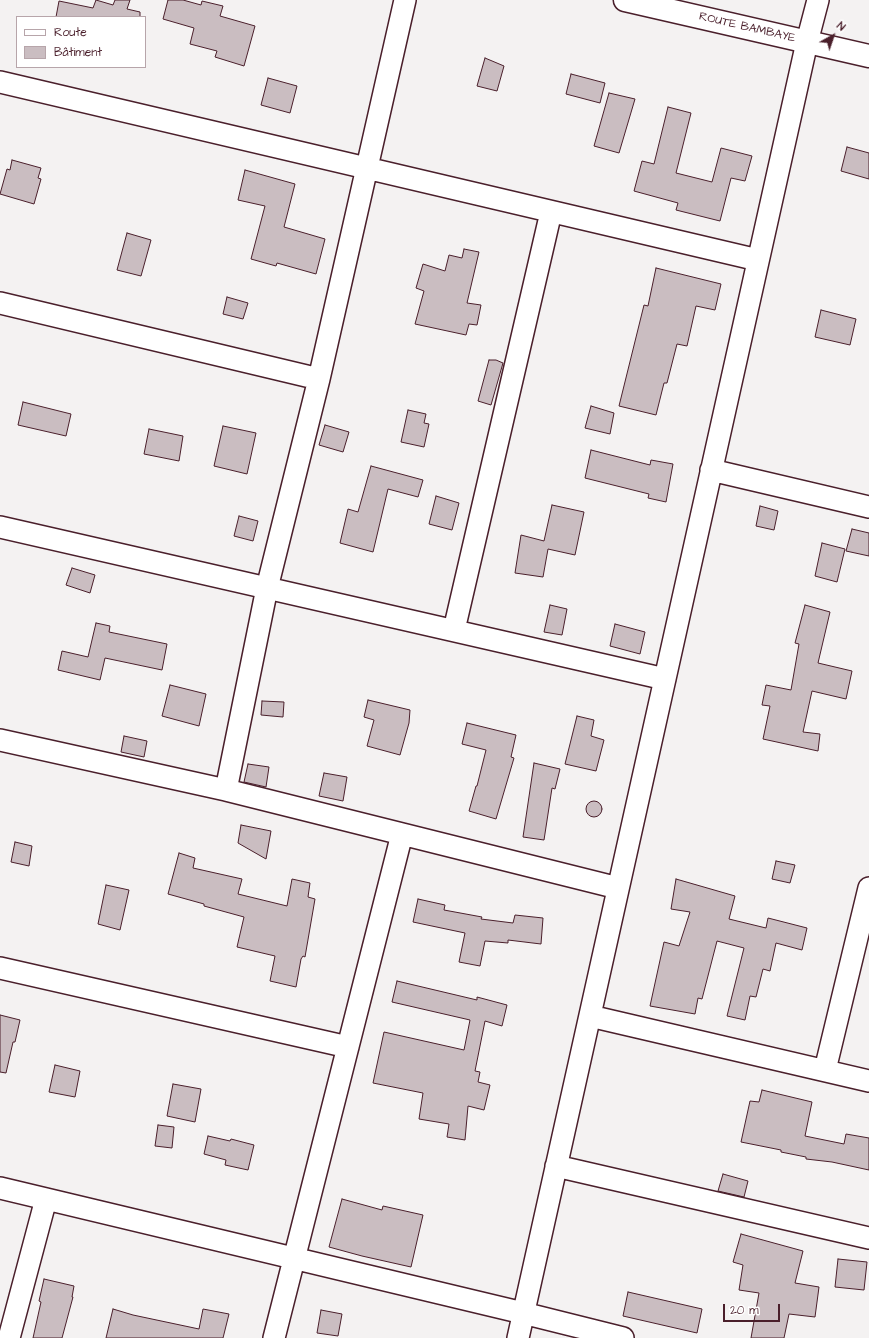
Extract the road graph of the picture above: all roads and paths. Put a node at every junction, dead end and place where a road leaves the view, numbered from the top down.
1 (405, 0) edge
2 (625, 0) edge
3 (818, 0) edge
4 (807, 42) junction
5 (869, 56) edge
6 (0, 82) edge
7 (366, 168) junction
8 (551, 212) junction
9 (758, 260) junction
10 (0, 304) edge
11 (319, 379) junction
12 (712, 470) junction
13 (869, 507) edge
14 (0, 527) edge
15 (267, 588) junction
16 (454, 630) junction
17 (665, 678) junction
18 (0, 740) edge
19 (226, 790) junction
20 (402, 834) junction
21 (618, 888) junction
22 (869, 888) edge
23 (0, 968) edge
24 (590, 1016) junction
25 (348, 1047) junction
26 (825, 1070) junction
27 (869, 1080) edge
28 (556, 1166) junction
29 (0, 1188) edge
30 (46, 1199) junction
31 (869, 1238) edge
32 (294, 1258) junction
33 (524, 1313) junction
34 (10, 1338) edge
35 (274, 1338) edge
36 (518, 1338) edge
37 (623, 1338) edge

1 - 7 street
2 - 4 street, ROUTE BAMBAYE
3 - 4 street
4 - 5 street, ROUTE BAMBAYE
4 - 9 street
6 - 7 street
7 - 8 street
7 - 11 street
8 - 9 street
8 - 16 street
9 - 12 street
10 - 11 street
11 - 15 street
12 - 13 street
12 - 17 street
14 - 15 street
15 - 16 street
15 - 19 street
16 - 17 street
17 - 21 street
18 - 19 street
19 - 20 street
20 - 21 street
20 - 25 street
21 - 24 street
22 - 26 street
23 - 25 street
24 - 26 street
24 - 28 street
25 - 32 street
26 - 27 street
28 - 31 street
28 - 33 street
29 - 30 street
30 - 32 street
30 - 34 street
32 - 33 street
32 - 35 street
33 - 36 street
33 - 37 street

